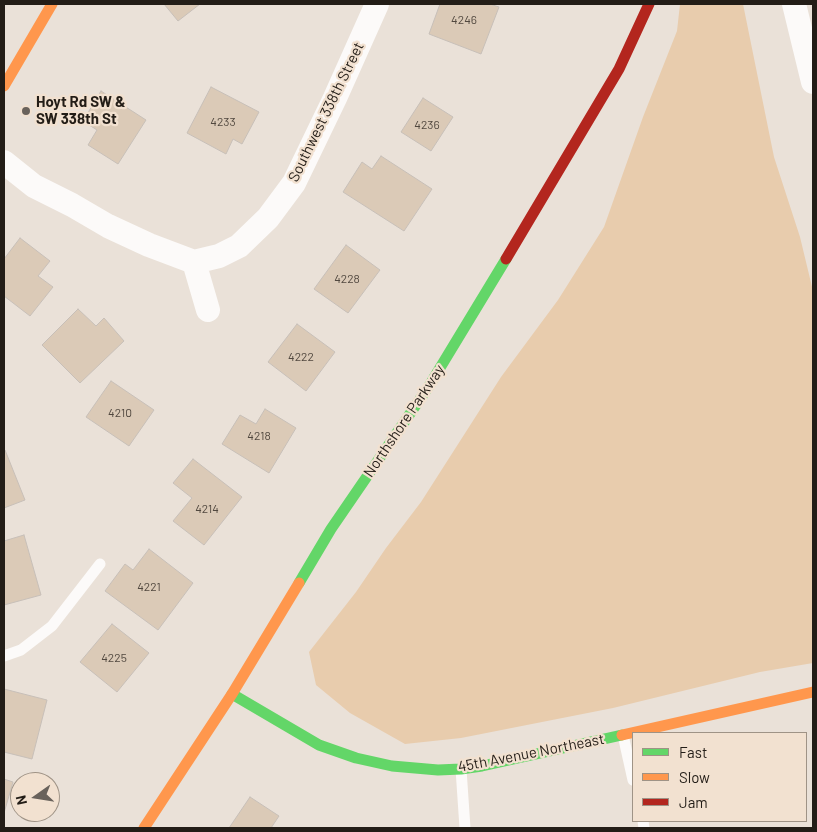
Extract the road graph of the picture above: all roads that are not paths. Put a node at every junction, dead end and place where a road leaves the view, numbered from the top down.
1 (52, 4) edge
2 (377, 4) edge
3 (649, 4) edge
4 (794, 4) edge
5 (813, 82) edge
6 (4, 86) edge
7 (4, 162) edge
8 (194, 262) junction
9 (208, 310) dead end
10 (100, 564) dead end
11 (4, 656) edge
12 (813, 692) edge
13 (232, 694) junction
14 (636, 732) edge
15 (632, 733) edge
16 (623, 735) junction
17 (462, 770) junction
18 (632, 776) edge
19 (144, 828) edge
20 (465, 828) edge

1 - 6 street
2 - 8 street, Southwest 338th Street
3 - 13 street, Northshore Parkway
4 - 5 street
7 - 8 street
8 - 9 street
10 - 11 lane
12 - 14 street, 45th Avenue Northeast
13 - 17 street, 45th Avenue Northeast
13 - 19 street, Northshore Parkway
15 - 16 street, 45th Avenue Northeast
16 - 17 street, 45th Avenue Northeast
16 - 18 lane
17 - 20 lane

